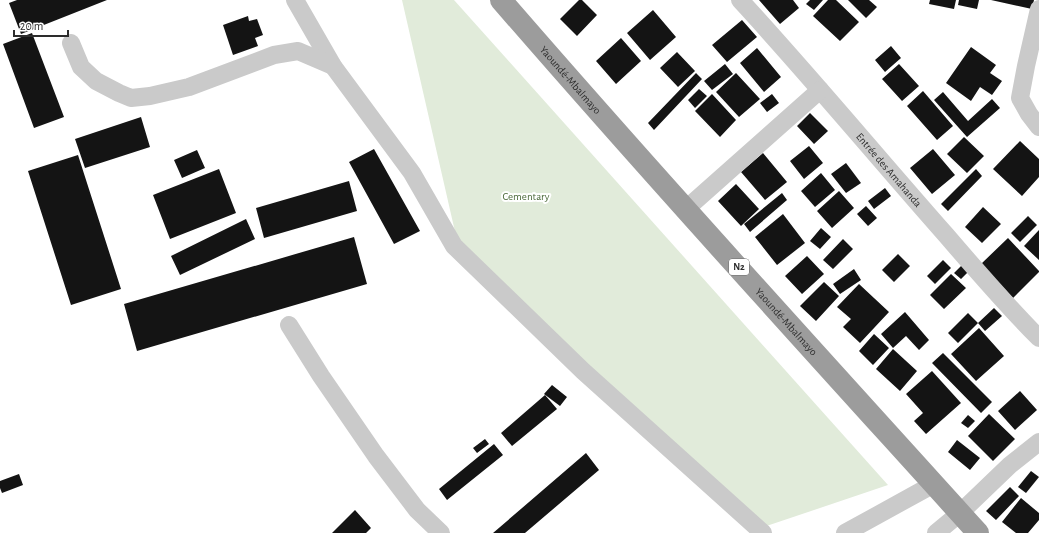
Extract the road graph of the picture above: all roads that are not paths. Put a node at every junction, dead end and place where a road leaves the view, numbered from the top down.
1 (295, 0) edge
2 (501, 0) edge
3 (740, 0) edge
4 (1039, 14) edge
5 (71, 43) dead end
6 (333, 66) junction
7 (820, 90) junction
8 (1039, 127) edge
9 (686, 209) junction
10 (289, 325) dead end
11 (1039, 338) edge
12 (1039, 442) edge
13 (934, 484) junction
14 (960, 513) junction
15 (441, 533) edge
16 (764, 533) edge
17 (845, 533) edge
18 (936, 533) edge
19 (978, 533) edge

1 - 6 street
2 - 9 highway, Yaoundé-Mbalmayo / N2
3 - 7 street, Entrée des Amahanda
4 - 8 street
5 - 6 street
6 - 16 street
7 - 9 street
7 - 11 street, Entrée des Amahanda
9 - 13 highway, Yaoundé-Mbalmayo / N2
10 - 15 street
12 - 14 street
13 - 14 highway, Yaoundé-Mbalmayo / N2
13 - 17 street
14 - 18 street
14 - 19 highway, Yaoundé-Mbalmayo / N2

